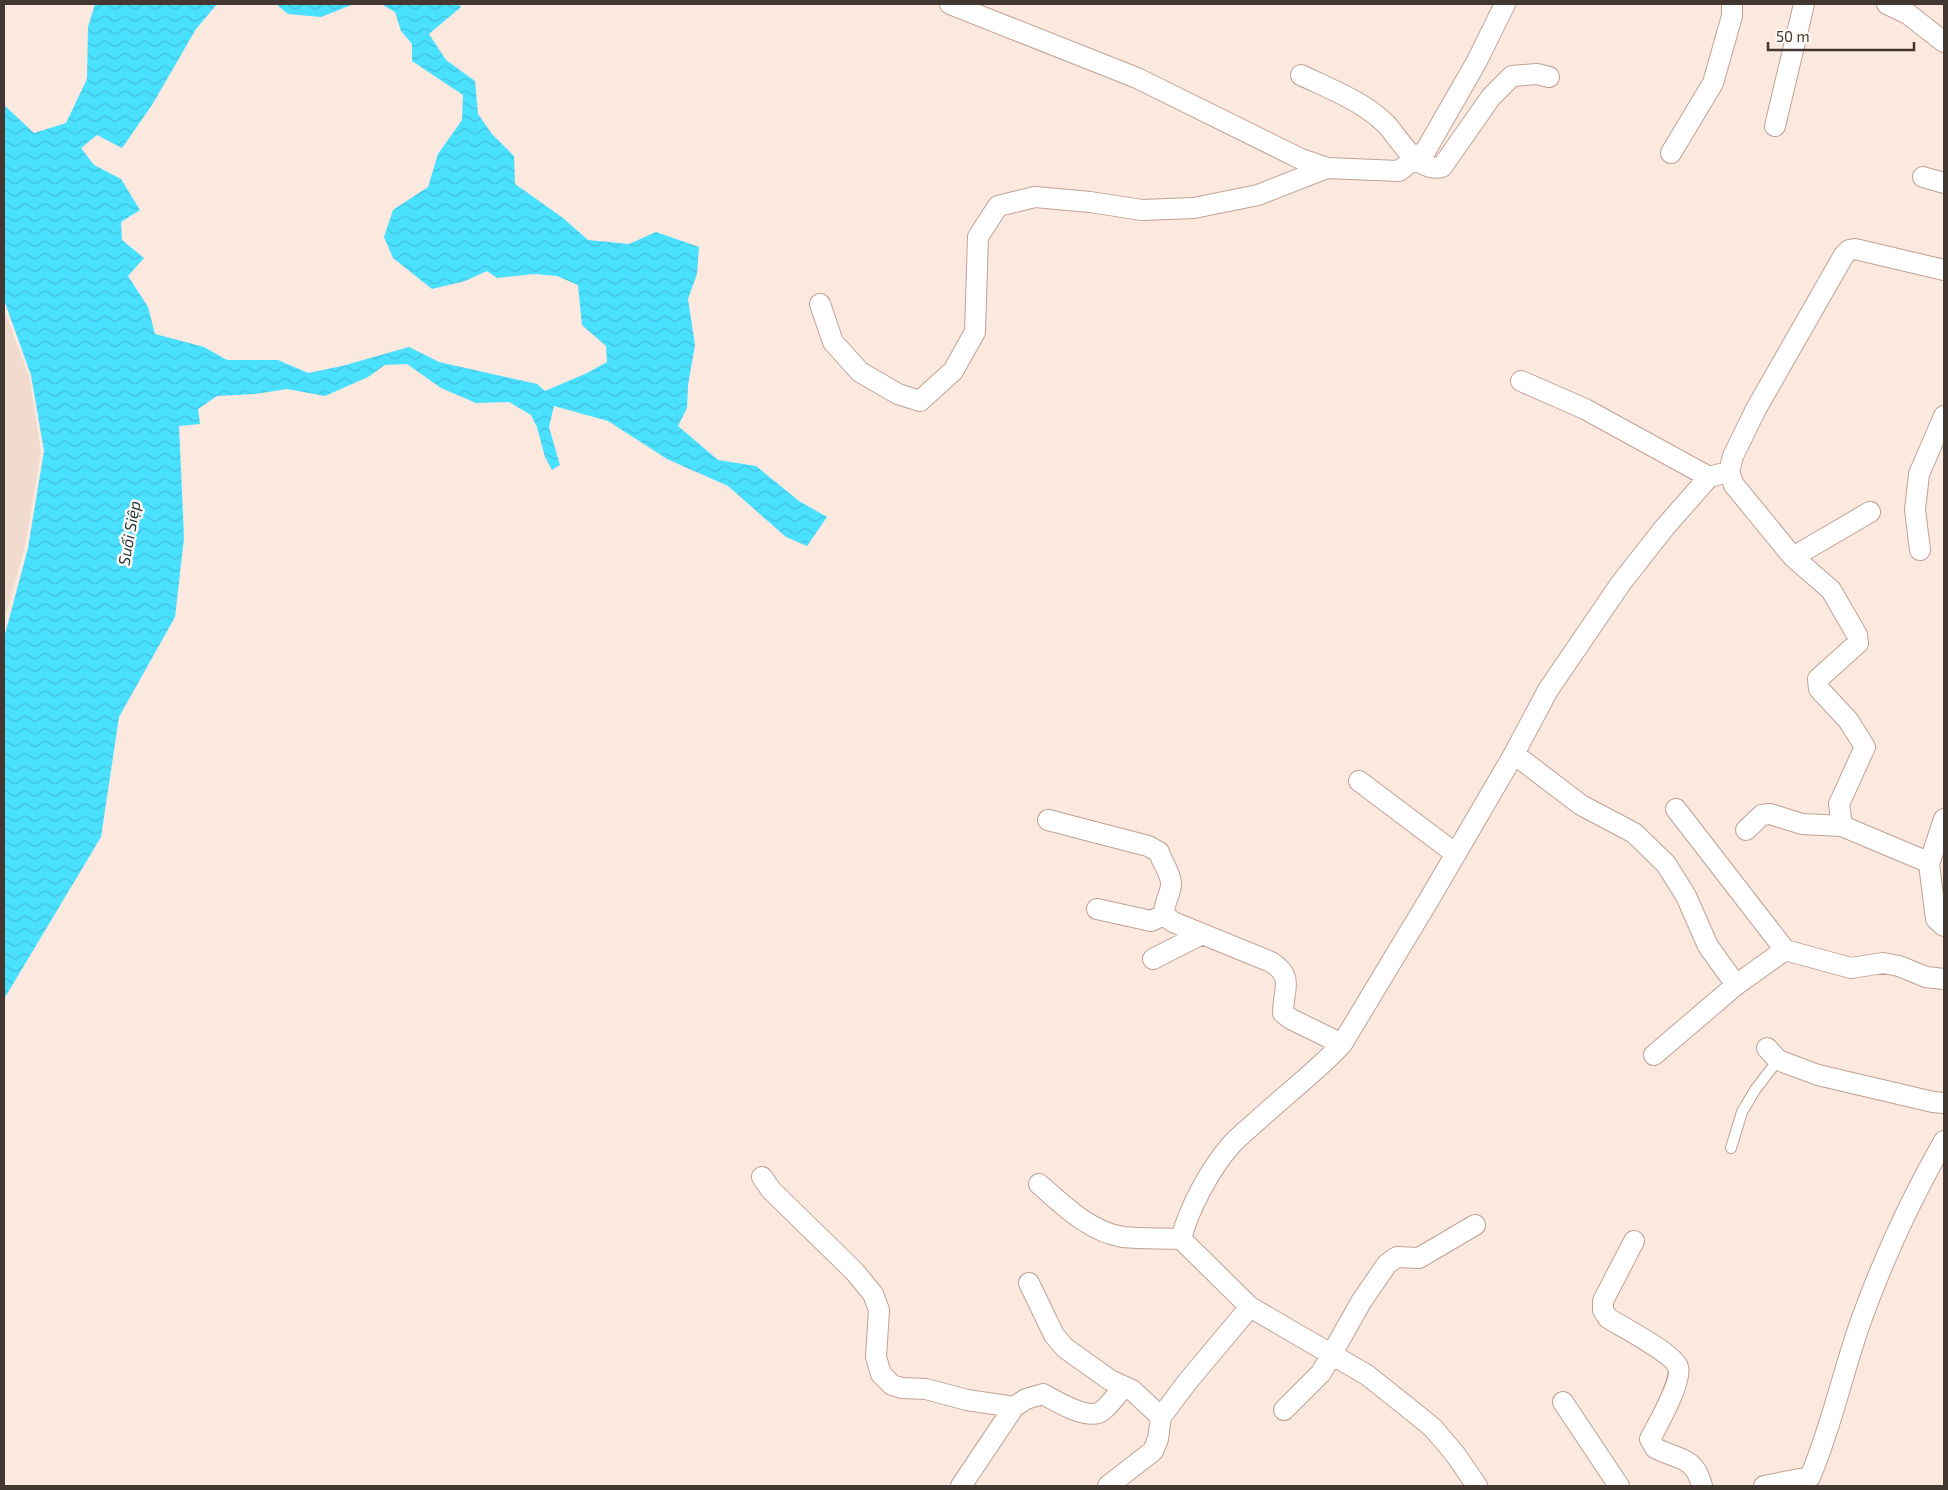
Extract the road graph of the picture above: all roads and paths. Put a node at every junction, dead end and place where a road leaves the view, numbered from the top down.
1 (950, 4) edge
2 (1505, 4) edge
3 (1732, 4) edge
4 (1804, 4) edge
5 (1887, 4) edge
6 (1908, 9) edge
7 (1944, 42) edge
8 (1301, 75) dead end
9 (1549, 77) dead end
10 (1774, 126) dead end
11 (1671, 153) dead end
12 (1415, 159) junction
13 (1327, 168) junction
14 (1924, 177) dead end
15 (1944, 183) edge
16 (1944, 270) edge
17 (820, 304) dead end
18 (1521, 381) dead end
19 (1944, 416) edge
20 (1729, 472) junction
21 (1709, 477) junction
22 (1870, 512) dead end
23 (1920, 550) dead end
24 (1793, 557) junction
25 (1514, 754) junction
26 (1359, 781) dead end
27 (1676, 809) dead end
28 (1944, 819) edge
29 (1048, 820) dead end
30 (1842, 826) junction
31 (1746, 830) dead end
32 (1456, 854) junction
33 (1929, 864) junction
34 (1097, 909) dead end
35 (1164, 915) junction
36 (1944, 926) edge
37 (1200, 935) junction
38 (1784, 950) junction
39 (1153, 959) dead end
40 (1944, 979) edge
41 (1736, 985) junction
42 (1342, 1044) junction
43 (1772, 1054) joint
44 (1654, 1055) dead end
45 (1944, 1103) edge
46 (1944, 1141) edge
47 (1731, 1148) dead end
48 (762, 1177) dead end
49 (1039, 1184) dead end
50 (1475, 1225) dead end
51 (1182, 1239) junction
52 (1634, 1241) dead end
53 (1029, 1283) dead end
54 (1250, 1307) junction
55 (1333, 1354) junction
56 (1124, 1387) junction
57 (1562, 1402) dead end
58 (1014, 1407) junction
59 (1284, 1410) dead end
60 (1161, 1417) junction
61 (1813, 1482) edge
62 (961, 1486) edge
63 (1108, 1486) edge
64 (1476, 1486) edge
65 (1619, 1486) edge
66 (1702, 1486) edge
67 (1764, 1486) edge

1 - 13 street
2 - 12 street
3 - 11 street
4 - 10 street
5 - 6 street
6 - 7 street
8 - 12 street
9 - 12 street
12 - 13 street
13 - 17 street
14 - 15 street
16 - 20 street
18 - 21 street
19 - 23 street
20 - 21 street
20 - 24 street
21 - 25 street
22 - 24 street
24 - 30 street
25 - 32 street
25 - 41 street
26 - 32 street
27 - 38 street
28 - 33 street
29 - 35 street
30 - 31 street
30 - 33 street
32 - 42 street
33 - 36 street
34 - 35 street
35 - 37 street
37 - 39 street
37 - 42 street
38 - 40 street
38 - 41 street
41 - 44 street
42 - 51 street
43 - 45 street
43 - 47 lane
46 - 61 street
48 - 58 street
49 - 51 street
50 - 55 street
51 - 54 street
52 - 66 street
53 - 56 street
54 - 55 street
54 - 60 street
55 - 59 street
55 - 64 street
56 - 58 street
56 - 60 street
57 - 65 street
58 - 62 street
60 - 63 street
61 - 67 street

